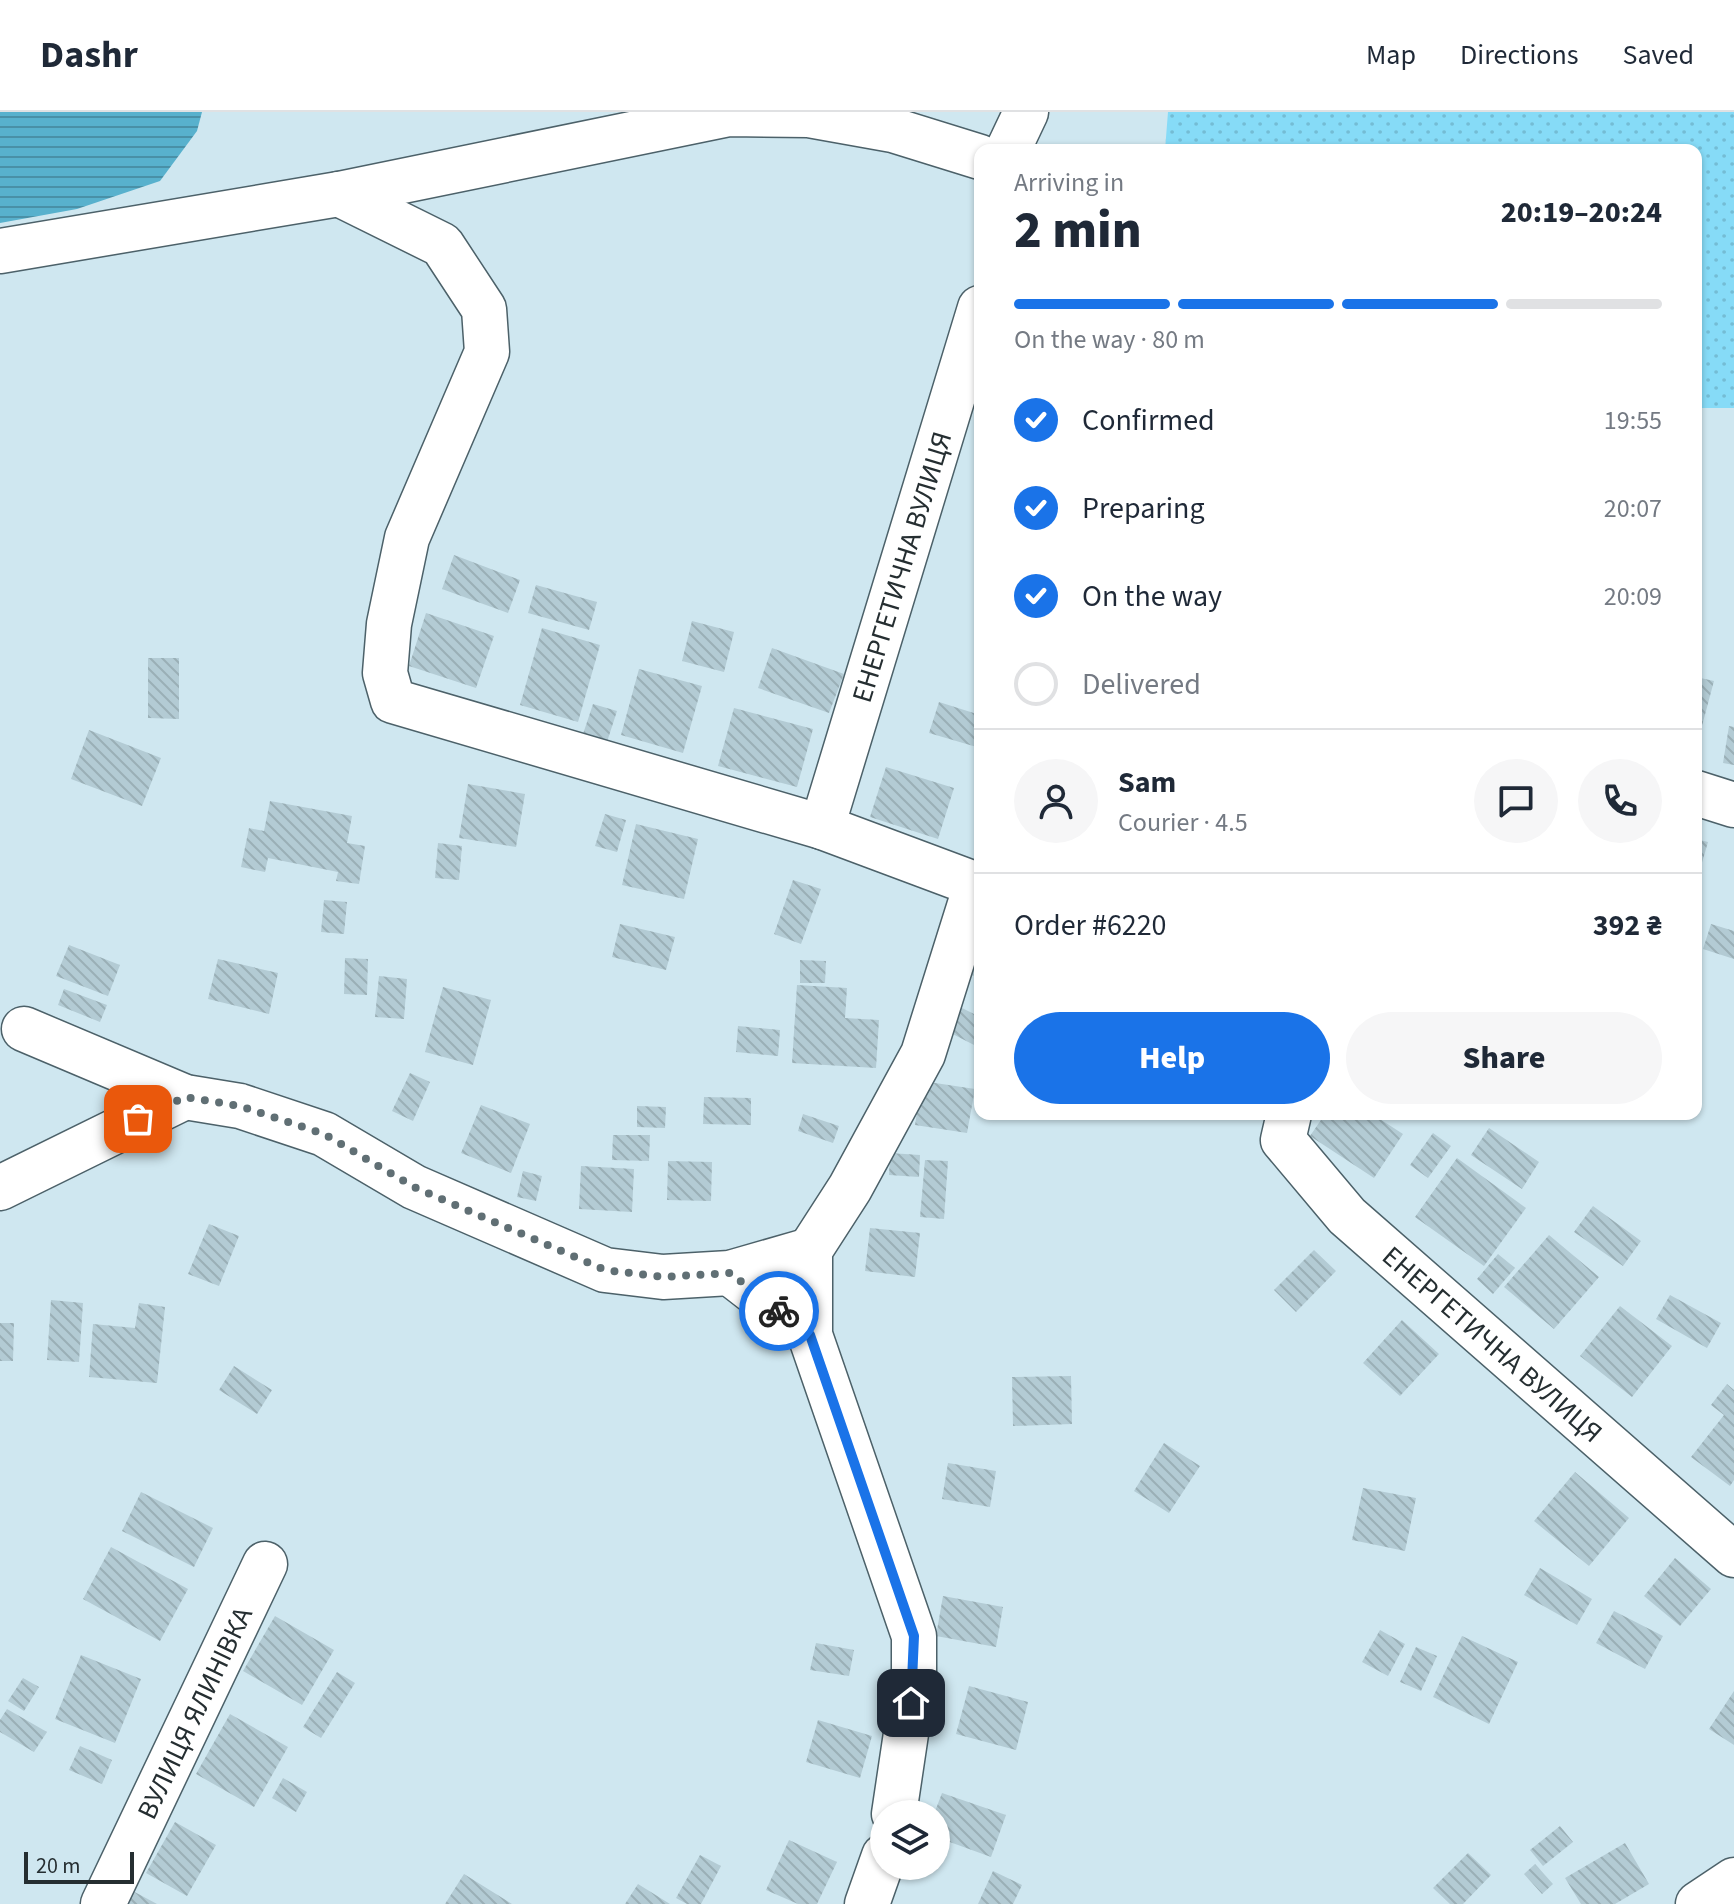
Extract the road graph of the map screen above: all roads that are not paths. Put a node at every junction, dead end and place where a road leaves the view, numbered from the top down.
1 (1026, 112) edge
2 (1011, 144) edge
3 (974, 155) edge
4 (339, 194) junction
5 (0, 251) edge
6 (974, 328) edge
7 (1702, 795) edge
8 (1734, 805) edge
9 (822, 827) junction
10 (974, 884) edge
11 (974, 898) edge
12 (24, 1029) dead end
13 (185, 1097) junction
14 (1288, 1120) edge
15 (0, 1188) edge
16 (810, 1250) junction
17 (730, 1273) junction
18 (810, 1335) junction
19 (1734, 1555) edge
20 (265, 1564) dead end
21 (896, 1800) edge
22 (876, 1880) edge
23 (1734, 1880) edge
24 (103, 1904) edge
25 (867, 1904) edge
26 (1698, 1904) edge

1 - 2 street
3 - 4 street
4 - 5 street
4 - 9 street
6 - 9 street, ЕНЕРГЕТИЧНА ВУЛИЦЯ
7 - 8 street
9 - 10 street
11 - 16 street
12 - 13 street
13 - 15 street
13 - 17 street
14 - 19 street, ЕНЕРГЕТИЧНА ВУЛИЦЯ
16 - 17 street
16 - 18 street
17 - 18 street
18 - 21 street
20 - 24 street, ВУЛИЦЯ ЯЛИНІВКА
22 - 25 street
23 - 26 street

